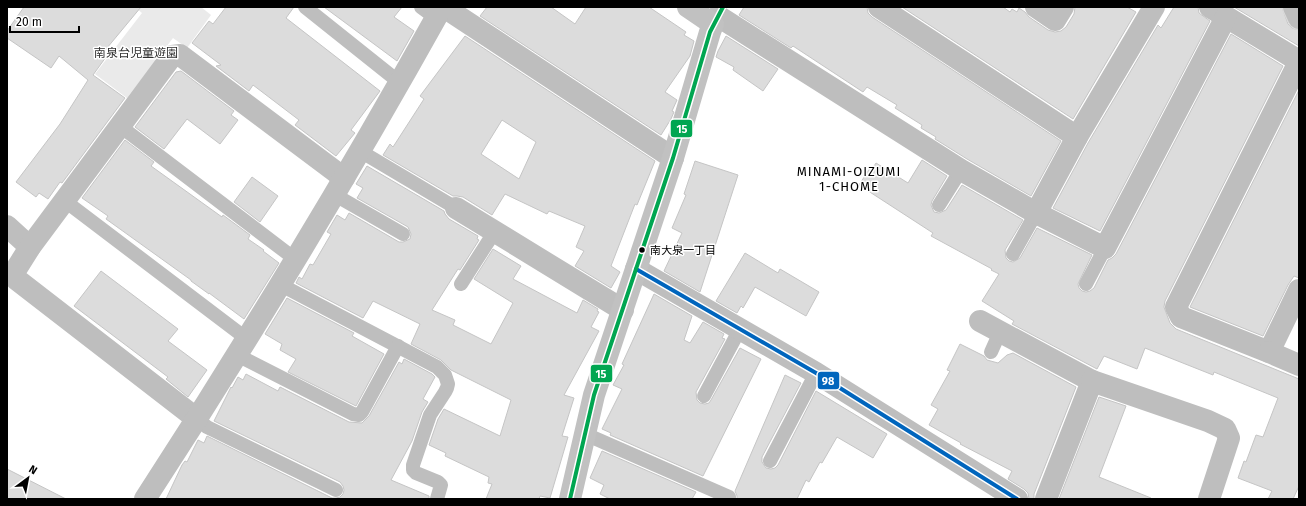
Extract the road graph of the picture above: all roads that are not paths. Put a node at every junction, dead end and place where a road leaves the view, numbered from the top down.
1 (305, 7) edge
2 (688, 7) edge
3 (879, 7) edge
4 (1036, 7) edge
5 (1063, 7) edge
6 (1154, 7) edge
7 (1294, 7) edge
8 (436, 10) edge
9 (1218, 12) edge
10 (718, 15) edge
11 (1299, 18) edge
12 (1299, 61) edge
13 (399, 82) junction
14 (120, 126) junction
15 (1077, 137) junction
16 (360, 151) junction
17 (673, 158) junction
18 (961, 170) junction
19 (339, 187) junction
20 (65, 201) junction
21 (939, 205) dead end
22 (456, 208) joint
23 (1036, 213) junction
24 (7, 226) edge
25 (495, 231) junction
26 (402, 234) dead end
27 (30, 246) junction
28 (1105, 248) junction
29 (1013, 254) dead end
30 (296, 258) junction
31 (636, 269) junction
32 (461, 284) dead end
33 (1086, 284) dead end
34 (281, 285) junction
35 (1299, 290) edge
36 (623, 310) junction
37 (980, 321) dead end
38 (740, 329) junction
39 (1000, 332) junction
40 (398, 346) junction
41 (242, 347) junction
42 (991, 352) dead end
43 (1269, 352) junction
44 (1299, 365) edge
45 (816, 373) junction
46 (1092, 381) junction
47 (704, 396) dead end
48 (197, 419) junction
49 (585, 434) junction
50 (770, 461) dead end
51 (336, 490) dead end
52 (729, 497) dead end
53 (145, 499) edge
54 (437, 499) edge
55 (570, 499) edge
56 (1017, 499) edge
57 (1046, 499) edge
58 (1209, 499) edge

1 - 13 lane
2 - 10 street
3 - 15 street
4 - 5 street
6 - 15 street
7 - 11 main road
8 - 13 street
8 - 17 street
9 - 12 street
9 - 28 street
10 - 17 street
10 - 18 street
12 - 43 street
13 - 16 street
14 - 19 street
14 - 20 street
14 - 30 lane
15 - 23 street
16 - 19 street
16 - 22 lane
17 - 31 street
18 - 21 lane
18 - 23 street
19 - 26 lane
19 - 30 street
20 - 27 street
20 - 41 lane
22 - 25 street
23 - 28 street
23 - 29 lane
24 - 27 street
25 - 32 lane
25 - 36 street
27 - 48 street
28 - 33 lane
30 - 34 street
31 - 36 street
31 - 38 street
34 - 40 lane
34 - 41 street
35 - 43 street
36 - 49 street
37 - 39 street
38 - 45 street
38 - 47 lane
39 - 42 lane
39 - 46 street
40 - 41 lane
40 - 54 lane
41 - 48 street
43 - 44 street
45 - 50 lane
45 - 56 street
46 - 57 street
46 - 58 street
48 - 51 lane
48 - 53 street
49 - 52 lane
49 - 55 street

